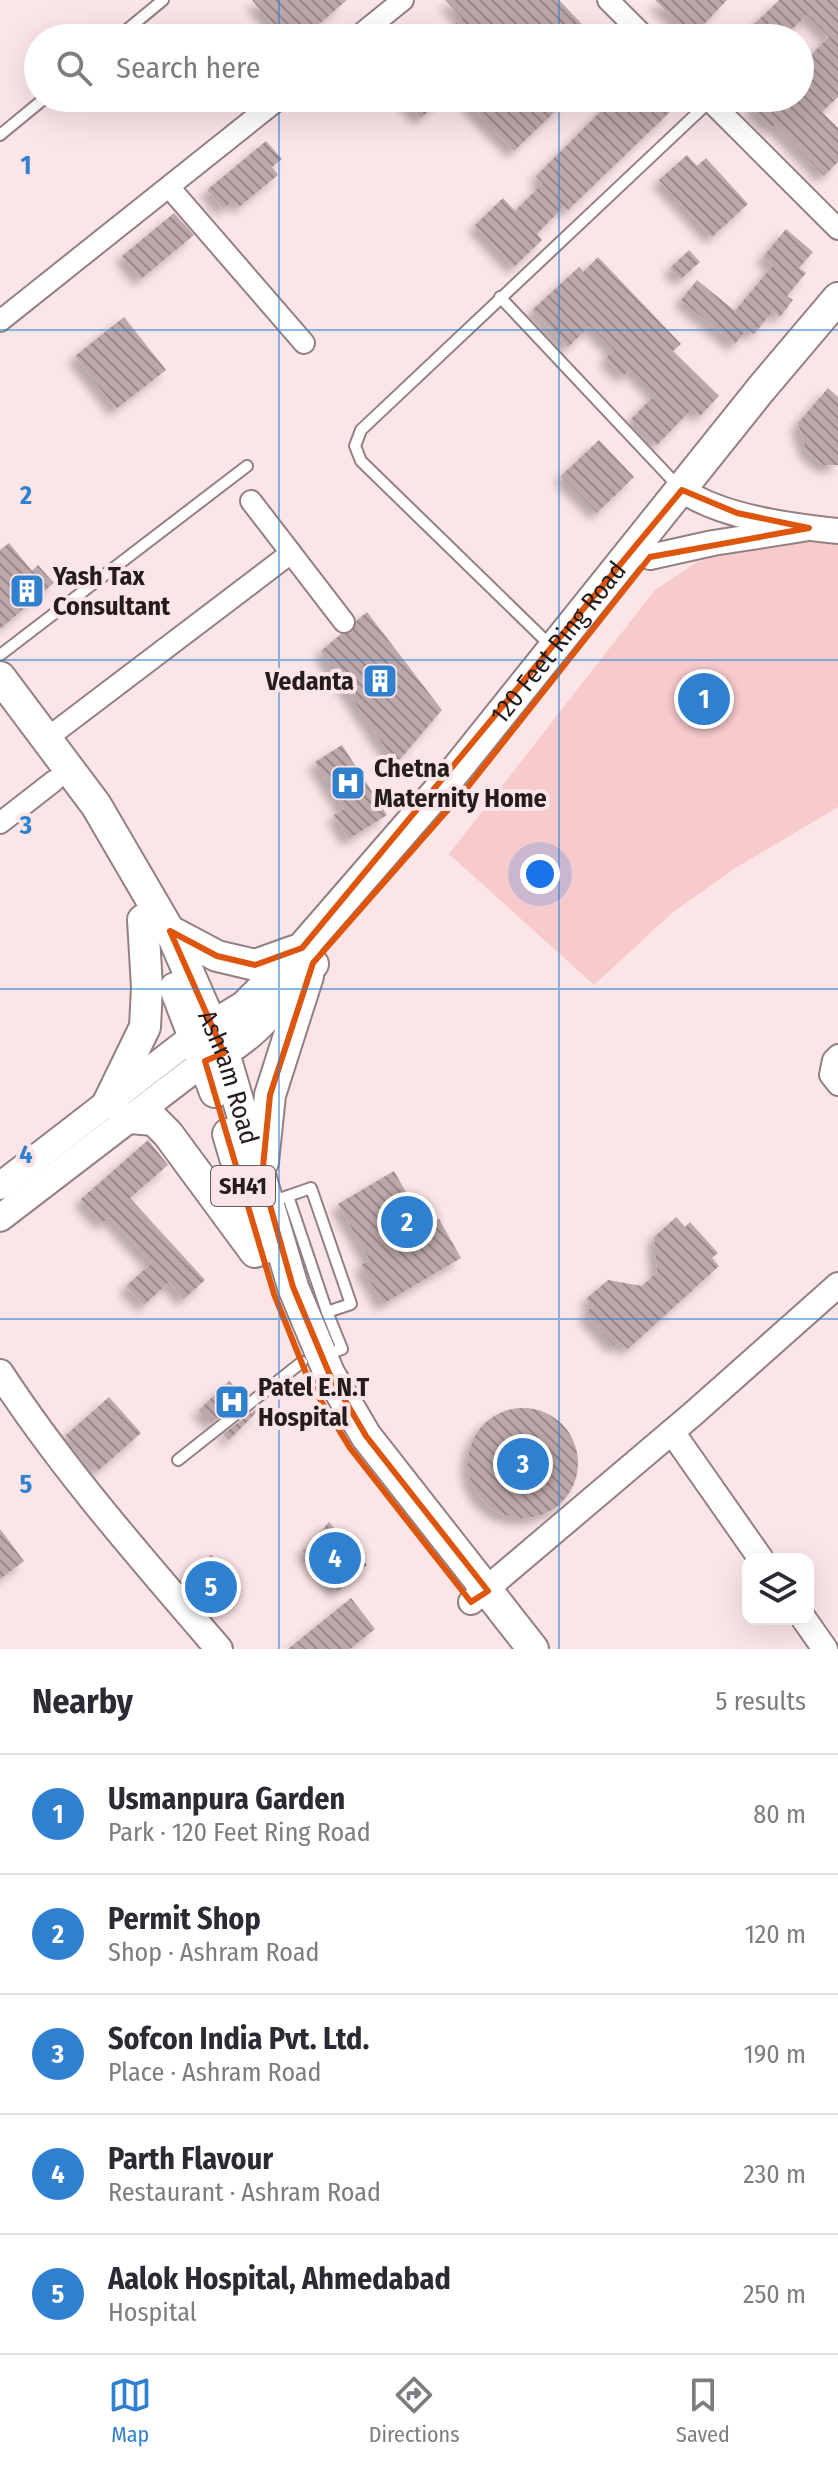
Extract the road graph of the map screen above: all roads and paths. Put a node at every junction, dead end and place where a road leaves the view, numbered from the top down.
1 (163, 0) edge
2 (403, 0) edge
3 (608, 0) edge
4 (134, 24) edge
5 (373, 24) edge
6 (632, 24) edge
7 (28, 112) edge
8 (263, 112) edge
9 (694, 112) edge
10 (721, 112) edge
11 (0, 135) edge
12 (169, 187) junction
13 (838, 229) edge
14 (500, 297) junction
15 (838, 298) edge
16 (0, 321) edge
17 (838, 327) edge
18 (304, 343) dead end
19 (247, 466) dead end
20 (689, 495) junction
21 (251, 501) dead end
22 (809, 528) junction
23 (838, 531) edge
24 (291, 553) junction
25 (642, 553) junction
26 (344, 622) dead end
27 (553, 649) junction
28 (0, 655) edge
29 (0, 677) edge
30 (0, 708) edge
31 (46, 739) junction
32 (54, 781) junction
33 (0, 823) edge
34 (156, 926) junction
35 (308, 955) junction
36 (209, 1044) junction
37 (838, 1055) edge
38 (838, 1085) edge
39 (119, 1111) junction
40 (0, 1186) edge
41 (273, 1192) junction
42 (0, 1218) edge
43 (269, 1270) junction
44 (838, 1285) edge
45 (327, 1312) junction
46 (312, 1359) junction
47 (0, 1373) edge
48 (672, 1432) junction
49 (178, 1460) dead end
50 (757, 1553) edge
51 (479, 1596) junction
52 (808, 1625) edge
53 (219, 1649) edge
54 (507, 1649) edge
55 (533, 1649) edge
56 (825, 1649) edge

1 - 4 lane
2 - 5 street
3 - 6 street
7 - 11 lane
8 - 12 street
9 - 14 lane
10 - 13 street
12 - 16 street
12 - 18 street
14 - 20 lane
14 - 27 lane
15 - 20 main road, 120 Feet Ring Road
17 - 20 main road, 120 Feet Ring Road
19 - 28 lane
20 - 22 street
20 - 25 main road, 120 Feet Ring Road
21 - 24 street
22 - 23 street
22 - 25 street
24 - 26 street
24 - 31 street
25 - 27 main road, 120 Feet Ring Road
25 - 35 main road, 120 Feet Ring Road
27 - 35 main road, 120 Feet Ring Road
29 - 31 main road, Ashram Road
30 - 32 main road, Ashram Road / SH41
31 - 34 main road, Ashram Road
32 - 33 street
32 - 34 main road, Ashram Road / SH41
34 - 35 main road
34 - 36 main road, Ashram Road / SH41
34 - 39 main road
35 - 36 main road, 120 Feet Ring Road
35 - 41 main road
36 - 39 main road
36 - 41 main road, Ashram Road
36 - 43 main road, Ashram Road / SH41
37 - 38 street
39 - 40 main road
39 - 42 main road
39 - 43 main road
41 - 45 lane
41 - 45 lane
41 - 46 main road, Ashram Road
43 - 46 main road, Ashram Road / SH41
44 - 48 street
45 - 46 lane
46 - 49 lane
46 - 51 main road, Ashram Road / SH41
47 - 53 main road
48 - 50 street
48 - 51 street
51 - 54 main road, Ashram Road / SH41
51 - 55 main road, Ashram Road
52 - 56 street

